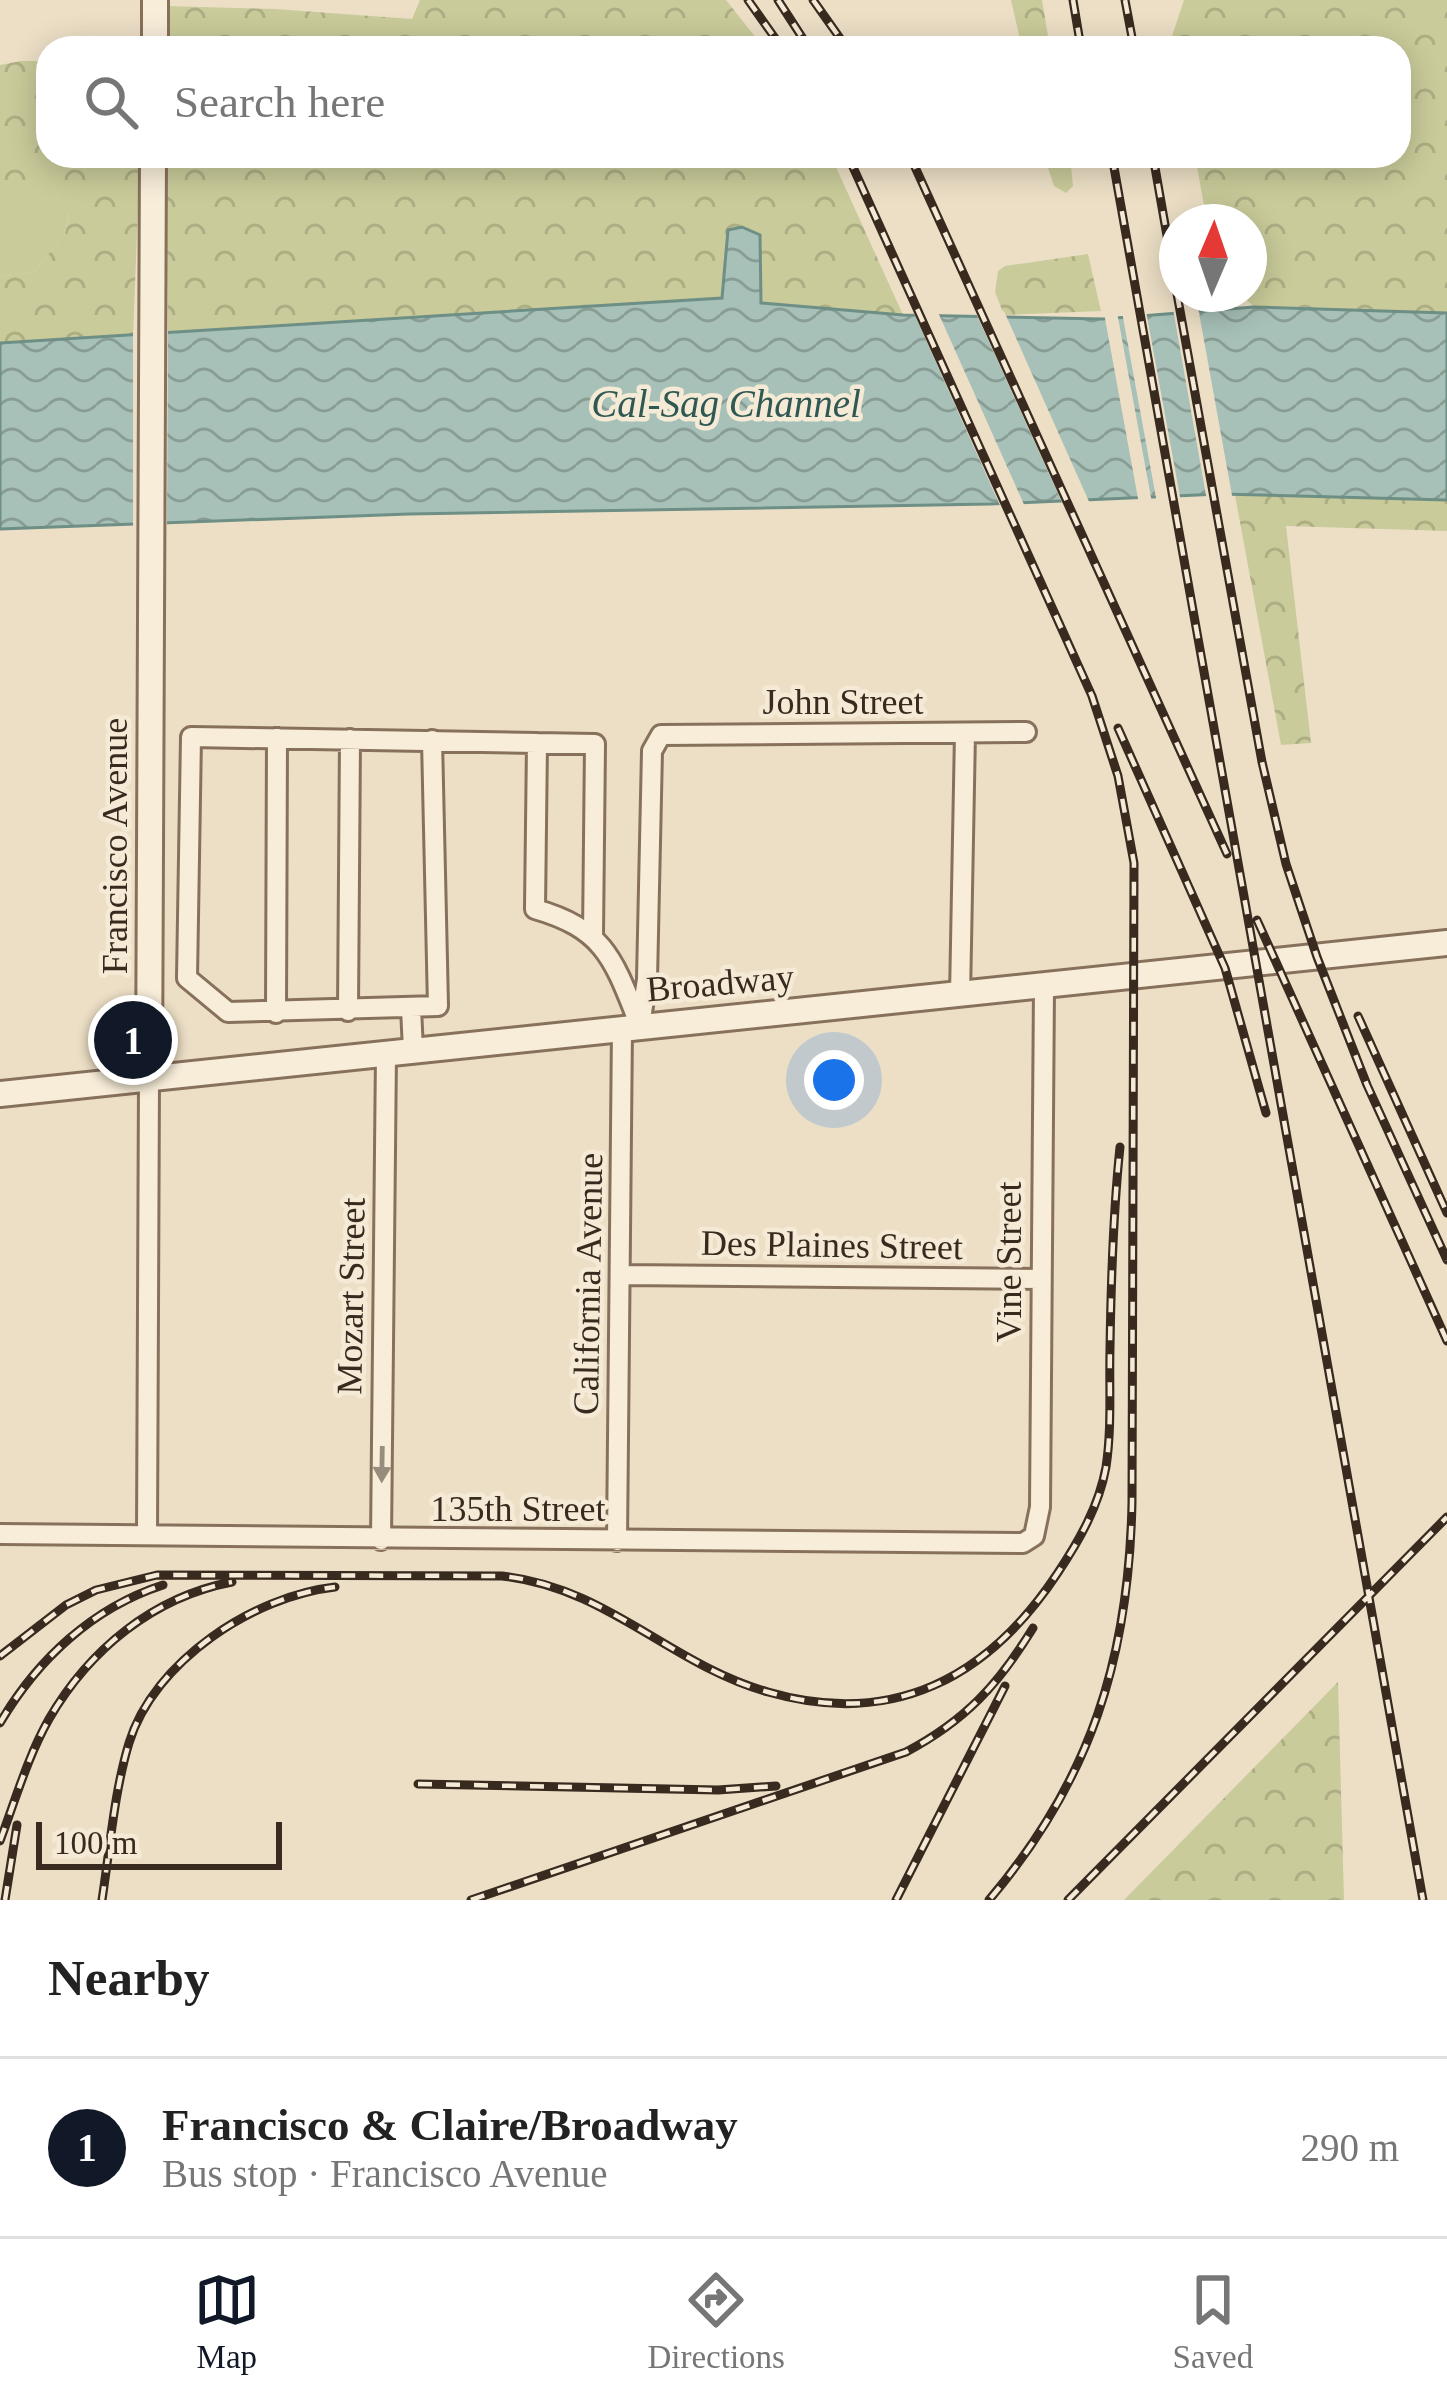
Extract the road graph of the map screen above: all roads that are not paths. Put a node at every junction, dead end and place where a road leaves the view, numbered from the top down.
1 (155, 0) edge
2 (154, 36) edge
3 (153, 168) edge
4 (1026, 732) dead end
5 (965, 733) junction
6 (661, 735) joint
7 (277, 738) junction
8 (350, 739) junction
9 (432, 740) junction
10 (537, 743) junction
11 (593, 934) junction
12 (1447, 943) edge
13 (1043, 987) junction
14 (959, 996) junction
15 (411, 1008) junction
16 (349, 1011) junction
17 (276, 1013) junction
18 (631, 1027) junction
19 (413, 1050) junction
20 (386, 1053) junction
21 (149, 1080) junction
22 (0, 1094) edge
23 (622, 1275) junction
24 (1041, 1279) junction
25 (0, 1534) edge
26 (147, 1535) junction
27 (1034, 1536) joint
28 (381, 1540) junction
29 (617, 1541) junction

1 - 2 street
3 - 21 street, Francisco Avenue
4 - 5 street, John Street
5 - 6 street, John Street
5 - 14 street
6 - 18 street, California Avenue
7 - 8 street
7 - 17 street
7 - 17 street
8 - 9 street
8 - 16 street
9 - 10 street
9 - 15 street
10 - 11 street
10 - 11 street
11 - 18 street
12 - 13 street, Broadway
13 - 14 street, Broadway
13 - 24 street, Vine Street
14 - 18 street, Broadway
15 - 16 street
15 - 19 street
16 - 17 street
18 - 19 street, Broadway
18 - 23 street, California Avenue
19 - 20 street, Broadway
20 - 21 street, Broadway
20 -> 28 street, Mozart Street
21 - 22 street, Broadway
21 - 26 street, Francisco Avenue
23 - 24 street, Des Plaines Street
23 - 29 street, California Avenue
24 - 27 street, Vine Street
25 - 26 street, 135th Street
26 - 28 street, 135th Street
27 - 29 street, 135th Street
28 - 29 street, 135th Street

